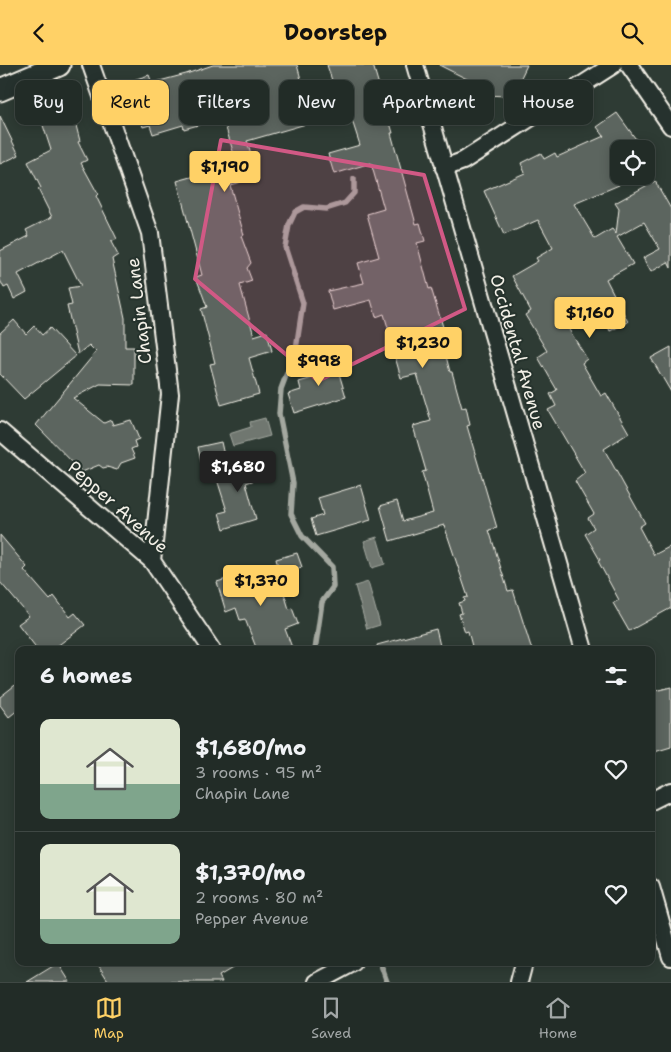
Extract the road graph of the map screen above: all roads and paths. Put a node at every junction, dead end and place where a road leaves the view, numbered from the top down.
1 (59, 65) edge
2 (91, 65) edge
3 (415, 65) edge
4 (613, 65) edge
5 (629, 65) edge
6 (0, 91) edge
7 (671, 126) edge
8 (444, 168) junction
9 (0, 431) edge
10 (152, 561) junction
11 (209, 646) edge
12 (583, 646) edge
13 (671, 791) edge
14 (655, 799) edge
15 (655, 901) edge
16 (671, 957) edge
17 (347, 966) edge
18 (523, 966) edge
19 (317, 982) edge
20 (519, 982) edge

1 - 6 street
2 - 10 street, Chapin Lane
3 - 8 street, Occidental Avenue
4 - 8 street
5 - 7 street
8 - 12 street, Occidental Avenue
9 - 10 street, Pepper Avenue
10 - 11 street, Pepper Avenue
13 - 14 street
15 - 16 street
17 - 19 street
18 - 20 street

